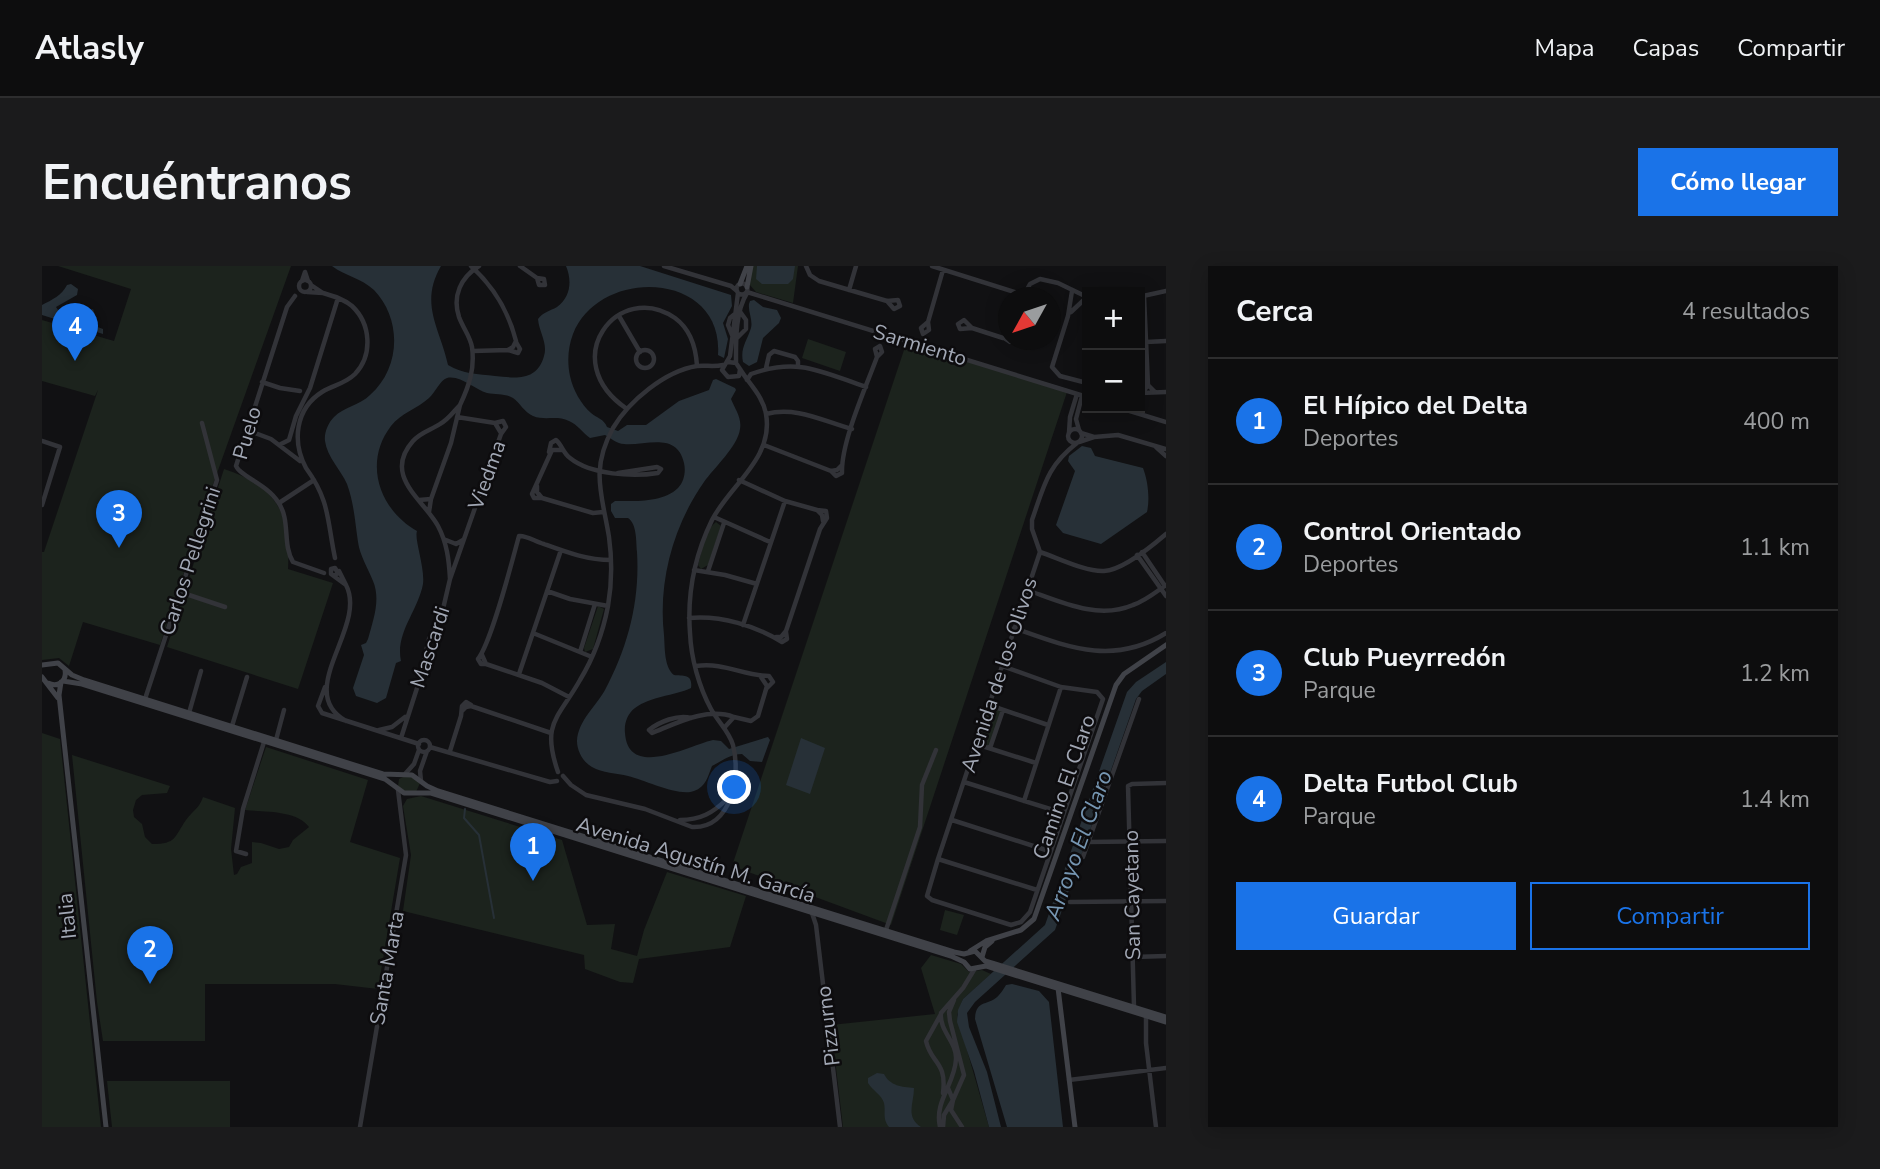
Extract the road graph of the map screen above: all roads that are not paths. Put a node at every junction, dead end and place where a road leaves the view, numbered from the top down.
1 (520, 266) edge
2 (664, 266) edge
3 (749, 266) edge
4 (806, 266) edge
5 (856, 266) edge
6 (932, 266) edge
7 (475, 267) edge
8 (304, 269) edge
9 (943, 270) junction
10 (537, 278) dead end
11 (310, 283) junction
12 (1028, 287) edge
13 (303, 288) junction
14 (738, 288) junction
15 (998, 288) edge
16 (849, 290) junction
17 (748, 291) junction
18 (1072, 291) junction
19 (1166, 291) edge
20 (323, 293) junction
21 (1082, 295) edge
22 (1145, 295) edge
23 (338, 298) junction
24 (887, 302) dead end
25 (1082, 302) edge
26 (739, 313) junction
27 (619, 316) junction
28 (1068, 316) junction
29 (928, 322) dead end
30 (972, 328) dead end
31 (998, 335) edge
32 (734, 337) junction
33 (1166, 341) edge
34 (1145, 342) edge
35 (1144, 350) edge
36 (473, 351) junction
37 (640, 352) dead end
38 (877, 356) dead end
39 (697, 366) junction
40 (724, 366) junction
41 (738, 366) junction
42 (798, 366) junction
43 (766, 368) junction
44 (751, 374) junction
45 (739, 376) junction
46 (747, 380) junction
47 (262, 382) junction
48 (1082, 382) edge
49 (310, 387) junction
50 (866, 387) junction
51 (1054, 387) junction
52 (300, 391) junction
53 (1154, 392) junction
54 (1166, 392) edge
55 (1145, 393) edge
56 (320, 394) junction
57 (1082, 397) edge
58 (1082, 398) edge
59 (304, 400) junction
60 (460, 405) junction
61 (627, 409) junction
62 (1075, 409) junction
63 (1136, 413) edge
64 (766, 414) junction
65 (449, 416) junction
66 (458, 417) junction
67 (1166, 422) edge
68 (202, 423) dead end
69 (440, 424) junction
70 (852, 429) junction
71 (247, 430) junction
72 (1080, 432) junction
73 (1068, 435) junction
74 (1094, 436) junction
75 (453, 438) junction
76 (289, 440) junction
77 (42, 441) edge
78 (1077, 443) junction
79 (280, 444) junction
80 (764, 445) junction
81 (1153, 445) junction
82 (298, 449) junction
83 (1166, 449) edge
84 (291, 452) junction
85 (1061, 455) junction
86 (1166, 456) edge
87 (306, 468) junction
88 (600, 470) junction
89 (618, 473) junction
90 (314, 480) junction
91 (739, 480) junction
92 (417, 499) junction
93 (431, 499) junction
94 (785, 501) junction
95 (279, 503) junction
96 (42, 505) edge
97 (603, 512) junction
98 (429, 513) junction
99 (714, 517) junction
100 (724, 523) junction
101 (1166, 534) edge
102 (464, 539) junction
103 (771, 542) junction
104 (451, 545) junction
105 (460, 550) junction
106 (561, 550) junction
107 (1040, 552) junction
108 (1140, 553) junction
109 (448, 556) junction
110 (457, 558) junction
111 (611, 560) junction
112 (694, 570) junction
113 (334, 571) junction
114 (708, 571) junction
115 (450, 579) junction
116 (757, 584) junction
117 (1164, 586) edge
118 (1027, 590) junction
119 (547, 591) junction
120 (180, 592) junction
121 (1166, 596) edge
122 (594, 604) junction
123 (608, 606) junction
124 (225, 607) dead end
125 (689, 618) junction
126 (743, 625) junction
127 (1014, 628) junction
128 (533, 633) junction
129 (1166, 633) edge
130 (1166, 645) edge
131 (580, 652) junction
132 (592, 657) junction
133 (46, 665) edge
134 (696, 666) junction
135 (1002, 666) junction
136 (63, 667) junction
137 (201, 671) dead end
138 (519, 674) junction
139 (247, 677) dead end
140 (46, 680) edge
141 (62, 682) junction
142 (327, 683) junction
143 (1061, 687) junction
144 (569, 697) junction
145 (145, 699) junction
146 (1139, 699) dead end
147 (60, 701) junction
148 (989, 705) junction
149 (284, 710) dead end
150 (1003, 710) junction
151 (188, 713) junction
152 (714, 713) junction
153 (408, 714) junction
154 (734, 717) junction
155 (691, 718) junction
156 (346, 721) junction
157 (1048, 725) junction
158 (232, 726) junction
159 (724, 727) junction
160 (375, 731) junction
161 (551, 733) junction
162 (401, 738) junction
163 (275, 740) junction
164 (264, 742) junction
165 (976, 744) junction
166 (419, 747) junction
167 (990, 748) junction
168 (428, 749) junction
169 (936, 750) dead end
170 (450, 751) junction
171 (1036, 763) junction
172 (403, 774) junction
173 (558, 777) junction
174 (421, 782) junction
175 (964, 782) junction
176 (1166, 783) edge
177 (397, 787) junction
178 (417, 793) junction
179 (410, 794) junction
180 (730, 796) junction
181 (1024, 801) junction
182 (401, 809) junction
183 (1063, 813) junction
184 (706, 816) junction
185 (674, 820) junction
186 (952, 820) junction
187 (709, 824) junction
188 (1166, 841) edge
189 (1088, 842) junction
190 (1131, 842) junction
191 (1049, 851) junction
192 (246, 854) dead end
193 (1083, 857) dead end
194 (939, 859) junction
195 (1037, 890) junction
196 (1166, 901) edge
197 (1070, 902) dead end
198 (1132, 902) junction
199 (811, 912) junction
200 (827, 917) junction
201 (816, 925) junction
202 (886, 930) junction
203 (995, 939) junction
204 (968, 953) junction
205 (1166, 956) edge
206 (1133, 957) junction
207 (982, 958) junction
208 (964, 962) junction
209 (993, 966) junction
210 (976, 969) junction
211 (1058, 987) junction
212 (957, 993) junction
213 (1134, 1007) junction
214 (941, 1013) junction
215 (1146, 1016) junction
216 (1166, 1020) edge
217 (1166, 1068) edge
218 (1149, 1071) junction
219 (1069, 1080) junction
220 (947, 1087) junction
221 (943, 1096) junction
222 (953, 1100) junction
223 (106, 1127) edge
224 (360, 1127) edge
225 (840, 1127) edge
226 (942, 1127) edge
227 (962, 1127) edge
228 (1074, 1127) edge
229 (1156, 1127) edge

1 - 10 street
2 - 14 street
3 - 14 main road
3 - 17 main road
4 - 16 street
5 - 16 street
6 - 9 street
7 - 36 street
7 - 36 street
8 - 11 street
8 - 13 street
9 - 15 street
9 - 29 street
11 - 13 street
11 - 13 street
11 - 20 street
12 - 18 street
13 - 20 street
13 - 47 street, Puelo
14 - 17 street
14 - 17 street
14 - 26 street
16 - 24 street
17 - 26 street
17 - 51 street, Sarmiento
18 - 21 street
18 - 28 street
19 - 22 street
20 - 23 street
23 - 49 street
23 - 56 street
25 - 28 street
26 - 32 street
26 - 32 street
27 - 37 street
27 - 39 street
27 - 61 street
28 - 48 street
30 - 31 street
32 - 40 street
32 - 41 street
33 - 34 street
35 - 53 street
36 - 60 street
38 - 50 street
39 - 40 street
39 - 61 street
40 - 41 street
40 - 45 street
41 - 44 street
41 - 45 street
41 - 46 street
42 - 43 street
42 - 43 street
42 - 50 street
43 - 44 street
44 - 46 street
45 - 46 street
46 - 64 street
47 - 52 street
47 - 71 street, Puelo
49 - 52 street
49 - 56 street
49 - 59 street
50 - 70 street
51 - 57 street, Sarmiento
51 - 62 street
52 - 59 street
53 - 54 street
53 - 55 street
56 - 82 street
58 - 62 street
59 - 76 street
60 - 65 street
60 - 66 street
61 - 88 street
62 - 72 street
62 - 73 street, Avenida de los Olivos
63 - 67 street
64 - 70 street
64 - 80 street
65 - 66 street
65 - 69 street
66 - 75 street
66 - 102 street, Viedma
68 - 120 street, Carlos Pellegrini
69 - 75 street
69 - 92 street
70 - 80 street
71 - 79 street
71 - 95 street, Puelo
72 - 73 street
72 - 74 street
72 - 78 street
73 - 78 street
73 - 85 street, Avenida de los Olivos
74 - 78 street
74 - 81 street
75 - 93 street
76 - 79 street
76 - 84 street
77 - 96 street
78 - 85 street
79 - 84 street
80 - 91 street
81 - 83 street
81 - 86 street
82 - 84 street
82 - 87 street
84 - 87 street
85 - 107 street, Avenida de los Olivos
87 - 90 street
88 - 89 street
88 - 97 street
88 - 97 street
89 - 89 street
90 - 95 street
90 - 113 street
91 - 94 street
91 - 99 street
92 - 93 street
92 - 98 street
93 - 98 street
94 - 103 street
94 - 126 street
95 - 113 street
97 - 111 street
98 - 104 street
99 - 100 street
99 - 112 street
100 - 103 street
100 - 114 street
101 - 108 street
102 - 104 street
102 - 105 street, Viedma
103 - 116 street
104 - 105 street
104 - 109 street
105 - 110 street, Viedma
106 - 111 street
106 - 119 street
106 - 138 street
107 - 108 street
107 - 118 street, Avenida de los Olivos
108 - 117 street
109 - 110 street
109 - 115 street
110 - 115 street, Mascardi
111 - 123 street
112 - 114 street
112 - 125 street
113 - 142 street
114 - 116 street
115 - 153 street, Mascardi
116 - 126 street
117 - 118 street
117 - 121 street
118 - 127 street, Avenida de los Olivos
119 - 122 street
119 - 128 street
120 - 124 street
120 - 145 street, Carlos Pellegrini
122 - 123 street
122 - 131 street
123 - 132 street
125 - 126 street
125 - 134 street
127 - 129 street
127 - 135 street, Avenida de los Olivos
128 - 131 street
128 - 138 street
130 - 203 main road, Camino El Claro
131 - 132 street
132 - 144 street
133 - 136 main road
133 - 140 main road
134 - 152 street
134 - 154 street
135 - 143 street
135 - 148 street, Avenida de los Olivos
136 - 141 main road
136 - 145 main road
137 - 151 street
138 - 144 street
139 - 158 street
140 - 141 main road
140 - 147 main road, Italia
141 - 147 main road, Italia
141 - 164 main road
142 - 156 street
142 - 156 street
143 - 157 street
143 - 183 street
144 - 161 street
145 - 151 main road
146 - 189 street
147 - 223 main road, Italia
148 - 150 street
148 - 165 street, Avenida de los Olivos
149 - 163 street
150 - 157 street
150 - 167 street
151 - 158 main road
152 - 154 street
152 - 155 street
152 - 159 street
153 - 160 street, Mascardi
153 - 162 street, Mascardi
154 - 159 street
155 - 155 street
156 - 160 street
157 - 171 street
158 - 163 main road
159 - 180 street
160 - 162 street
161 - 170 street
161 - 173 street
162 - 166 street
163 - 172 main road
164 - 177 main road
164 - 192 street
165 - 167 street
165 - 175 street, Avenida de los Olivos
166 - 168 street
166 - 168 street
166 - 172 street
167 - 171 street
168 - 170 street
168 - 174 street
169 - 202 street
170 - 173 street
171 - 181 street
172 - 174 main road
172 - 177 main road
173 - 185 street
174 - 178 main road
174 - 202 main road, Avenida Agustín M. García
175 - 181 street
175 - 186 street, Avenida de los Olivos
176 - 190 street, San Cayetano
177 - 179 main road
177 - 182 street, Santa Marta
178 - 179 main road
178 - 199 main road, Avenida Agustín M. García
179 - 182 street
180 - 184 street
180 - 187 street
181 - 183 street
182 - 224 street, Santa Marta
183 - 191 street
184 - 185 street
184 - 187 street
185 - 187 street
186 - 191 street
186 - 194 street, Avenida de los Olivos
188 - 190 street
189 - 190 street
189 - 193 street
190 - 198 street, San Cayetano
191 - 195 street
194 - 195 street
194 - 195 street, Avenida de los Olivos
196 - 198 street
197 - 198 street
198 - 206 street, San Cayetano
199 - 200 main road, Avenida Agustín M. García
199 - 201 street, Pizzurno
200 - 201 street
200 - 208 main road, Avenida Agustín M. García
201 - 225 street, Pizzurno
202 - 204 main road, Avenida Agustín M. García
203 - 204 main road, Camino El Claro
203 - 207 main road, Camino El Claro
204 - 207 main road
204 - 208 main road
205 - 206 street
206 - 213 street, San Cayetano
207 - 209 main road
207 - 210 main road
208 - 210 main road
209 - 210 main road
209 - 211 main road
210 - 212 street
211 - 213 main road
211 - 215 main road
211 - 219 main road
212 - 214 street
212 - 222 street
213 - 216 main road
214 - 220 street
214 - 221 street
215 - 216 main road
215 - 218 street
217 - 218 street
218 - 219 street
218 - 229 street
219 - 228 main road
220 - 221 street
220 - 222 street
221 - 226 street
222 - 226 street
222 - 227 street

